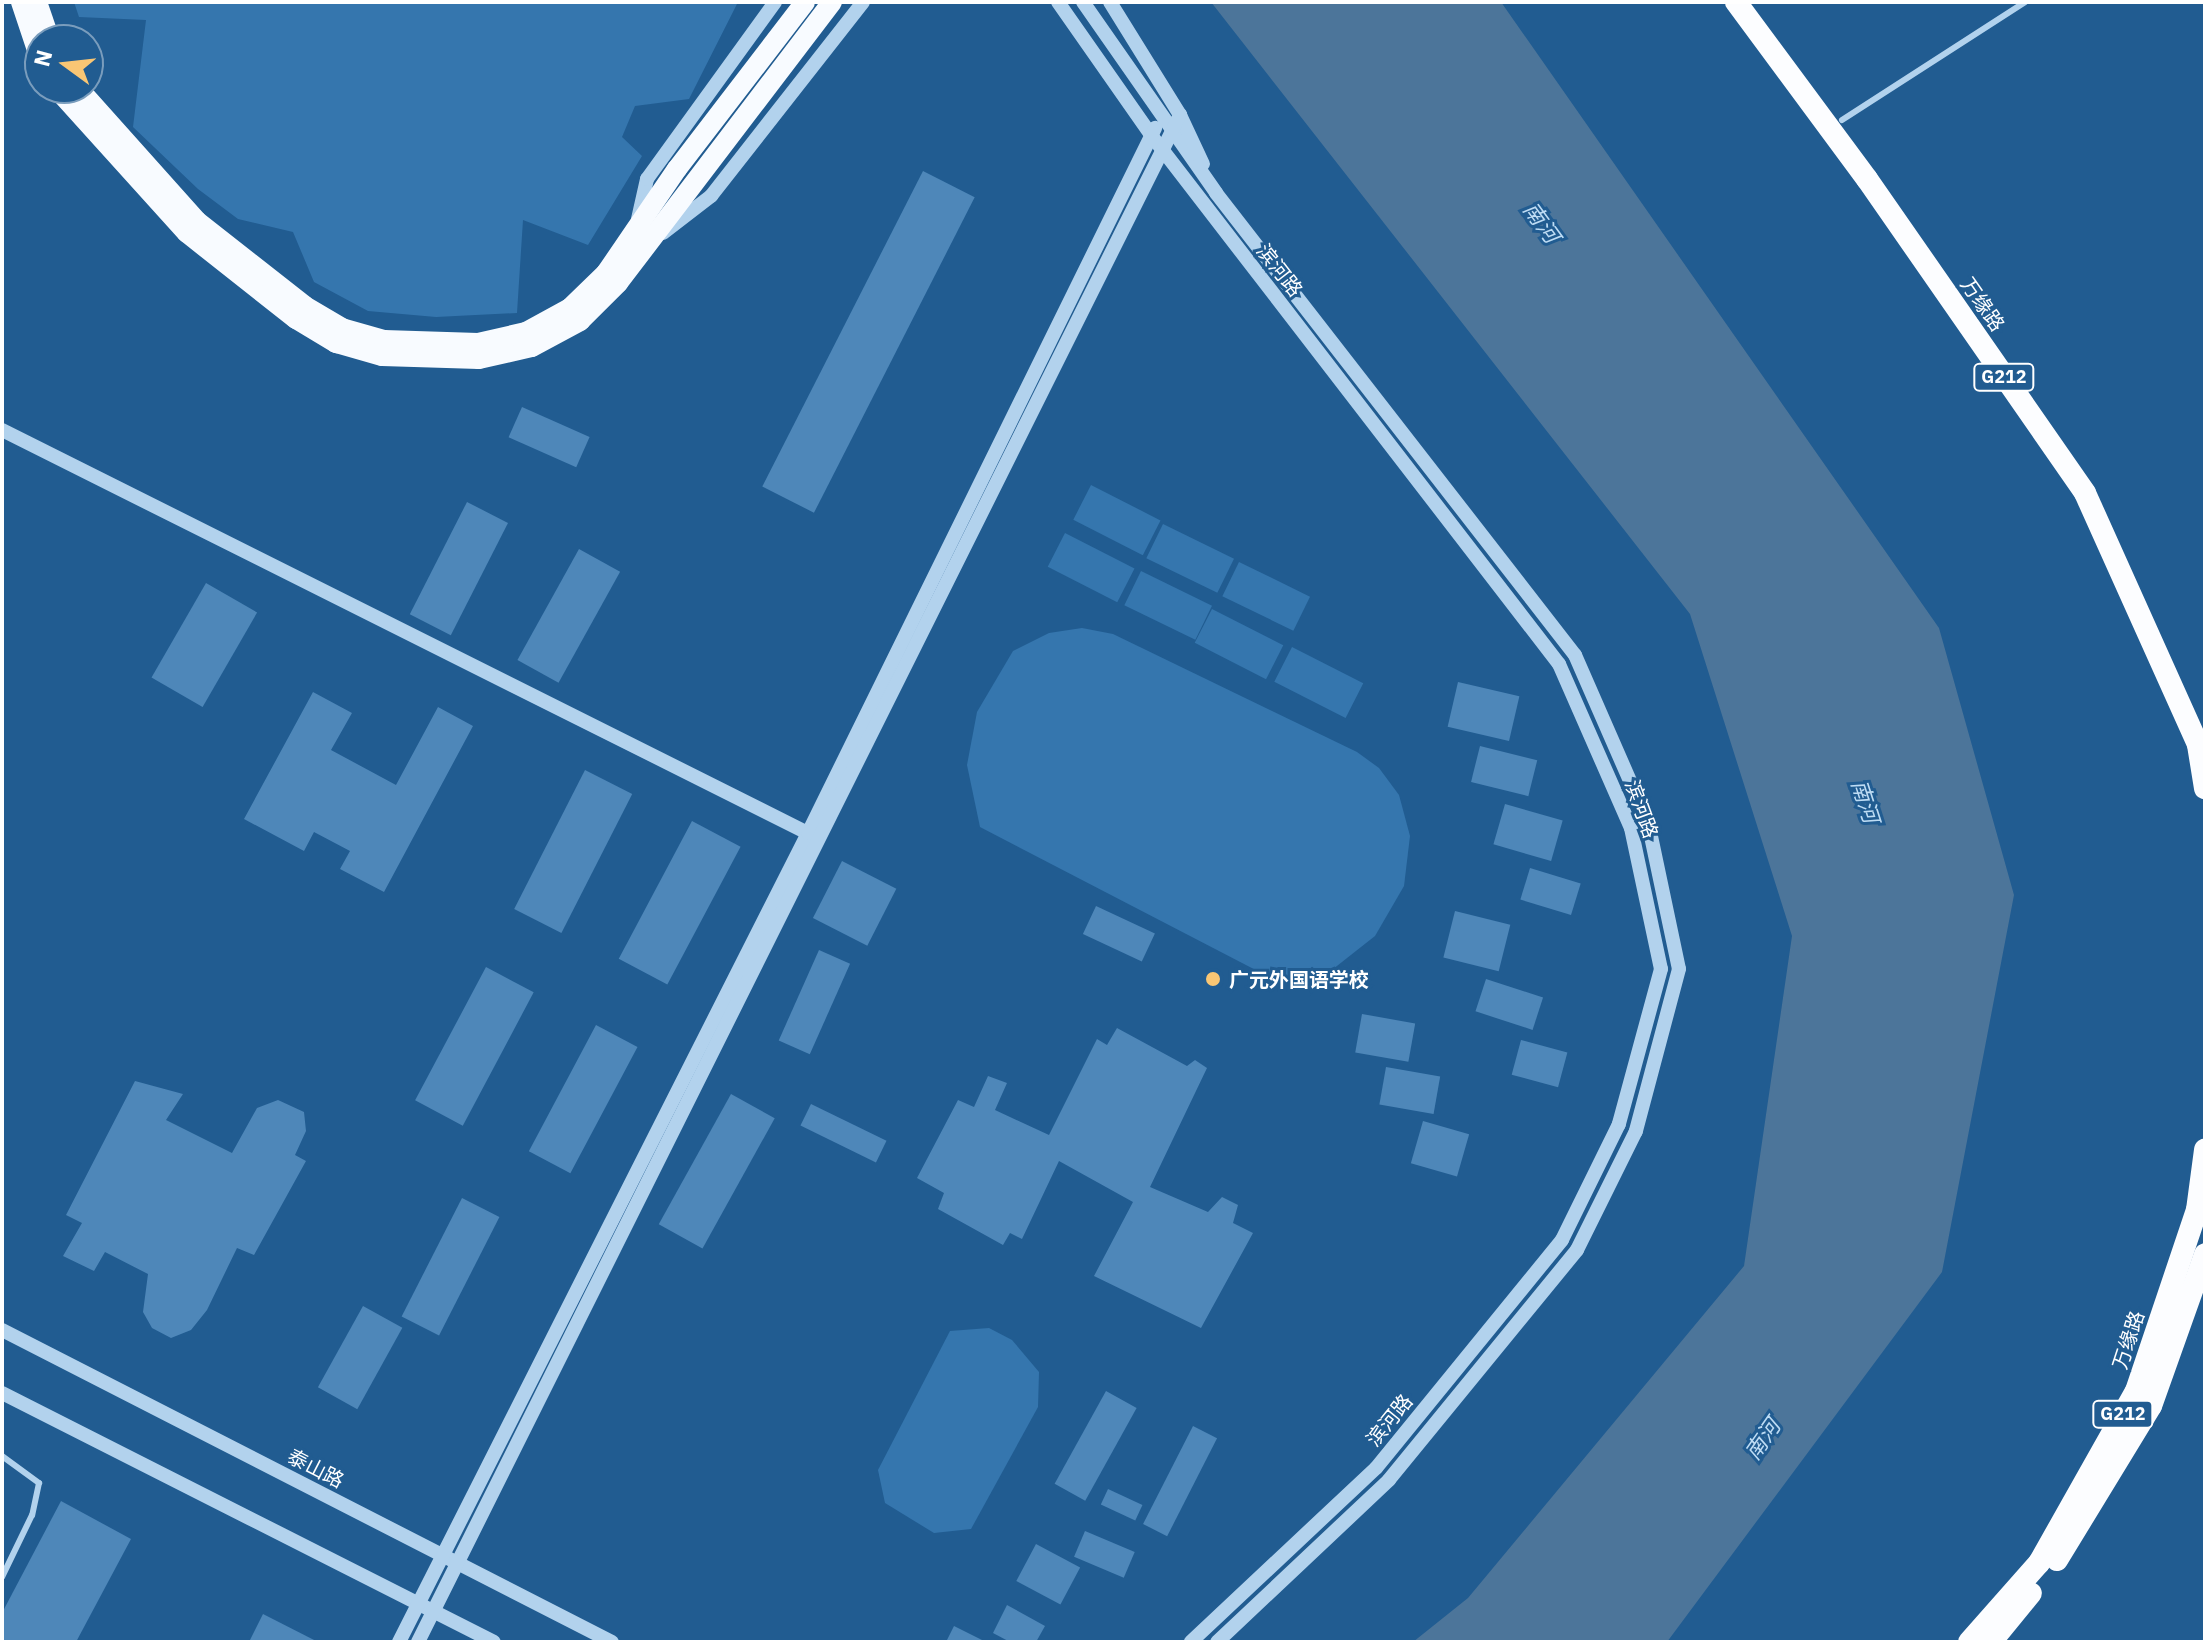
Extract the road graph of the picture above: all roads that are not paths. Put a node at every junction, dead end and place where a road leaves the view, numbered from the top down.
1 (21, 2) edge
2 (37, 2) edge
3 (775, 2) edge
4 (805, 2) edge
5 (832, 2) edge
6 (863, 2) edge
7 (1058, 2) edge
8 (1083, 2) edge
9 (1110, 2) edge
10 (1736, 2) edge
11 (1755, 2) edge
12 (2025, 2) edge
13 (28, 24) edge
14 (45, 24) edge
15 (70, 104) edge
16 (92, 104) edge
17 (1180, 115) junction
18 (1160, 117) junction
19 (1842, 120) junction
20 (1171, 132) junction
21 (1151, 135) junction
22 (1162, 150) junction
23 (686, 175) junction
24 (1216, 193) junction
25 (641, 239) junction
26 (2, 430) edge
27 (2205, 724) edge
28 (2205, 788) edge
29 (814, 836) junction
30 (2205, 1150) edge
31 (2205, 1254) edge
32 (2, 1330) edge
33 (2, 1393) edge
34 (2, 1456) edge
35 (444, 1555) junction
36 (459, 1563) junction
37 (2, 1577) edge
38 (419, 1603) junction
39 (433, 1610) junction
40 (399, 1642) edge
41 (418, 1642) edge
42 (494, 1642) edge
43 (612, 1642) edge
44 (1191, 1642) edge
45 (1217, 1642) edge
46 (1969, 1642) edge
47 (1991, 1642) edge

1 - 13 main road
2 - 14 main road
3 - 25 street
4 - 23 main road
5 - 23 main road
6 - 25 street
7 - 21 street, 滨河路
8 - 18 street, 滨河路
9 - 17 street
10 - 28 highway, 万缘路 / G212
11 - 19 highway, 万缘路 / G212
12 - 19 lane
15 - 25 main road
16 - 25 main road
17 - 20 street
17 - 24 street
18 - 20 street, 滨河路
18 - 21 street
19 - 27 highway, 万缘路 / G212
20 - 22 street
20 - 24 street, 滨河路
21 - 22 street, 滨河路
21 - 29 street
22 - 29 street
22 - 44 street, 滨河路
23 - 25 main road
24 - 45 street, 滨河路
26 - 29 street
29 - 35 street
29 - 36 street
30 - 46 highway, 万缘路 / G212
31 - 47 highway, G212
32 - 35 street, 泰山路
33 - 38 street
34 - 37 lane
35 - 36 street, 泰山路
35 - 38 street
36 - 39 street
36 - 43 street, 泰山路
38 - 39 street
38 - 40 street
39 - 41 street
39 - 42 street

